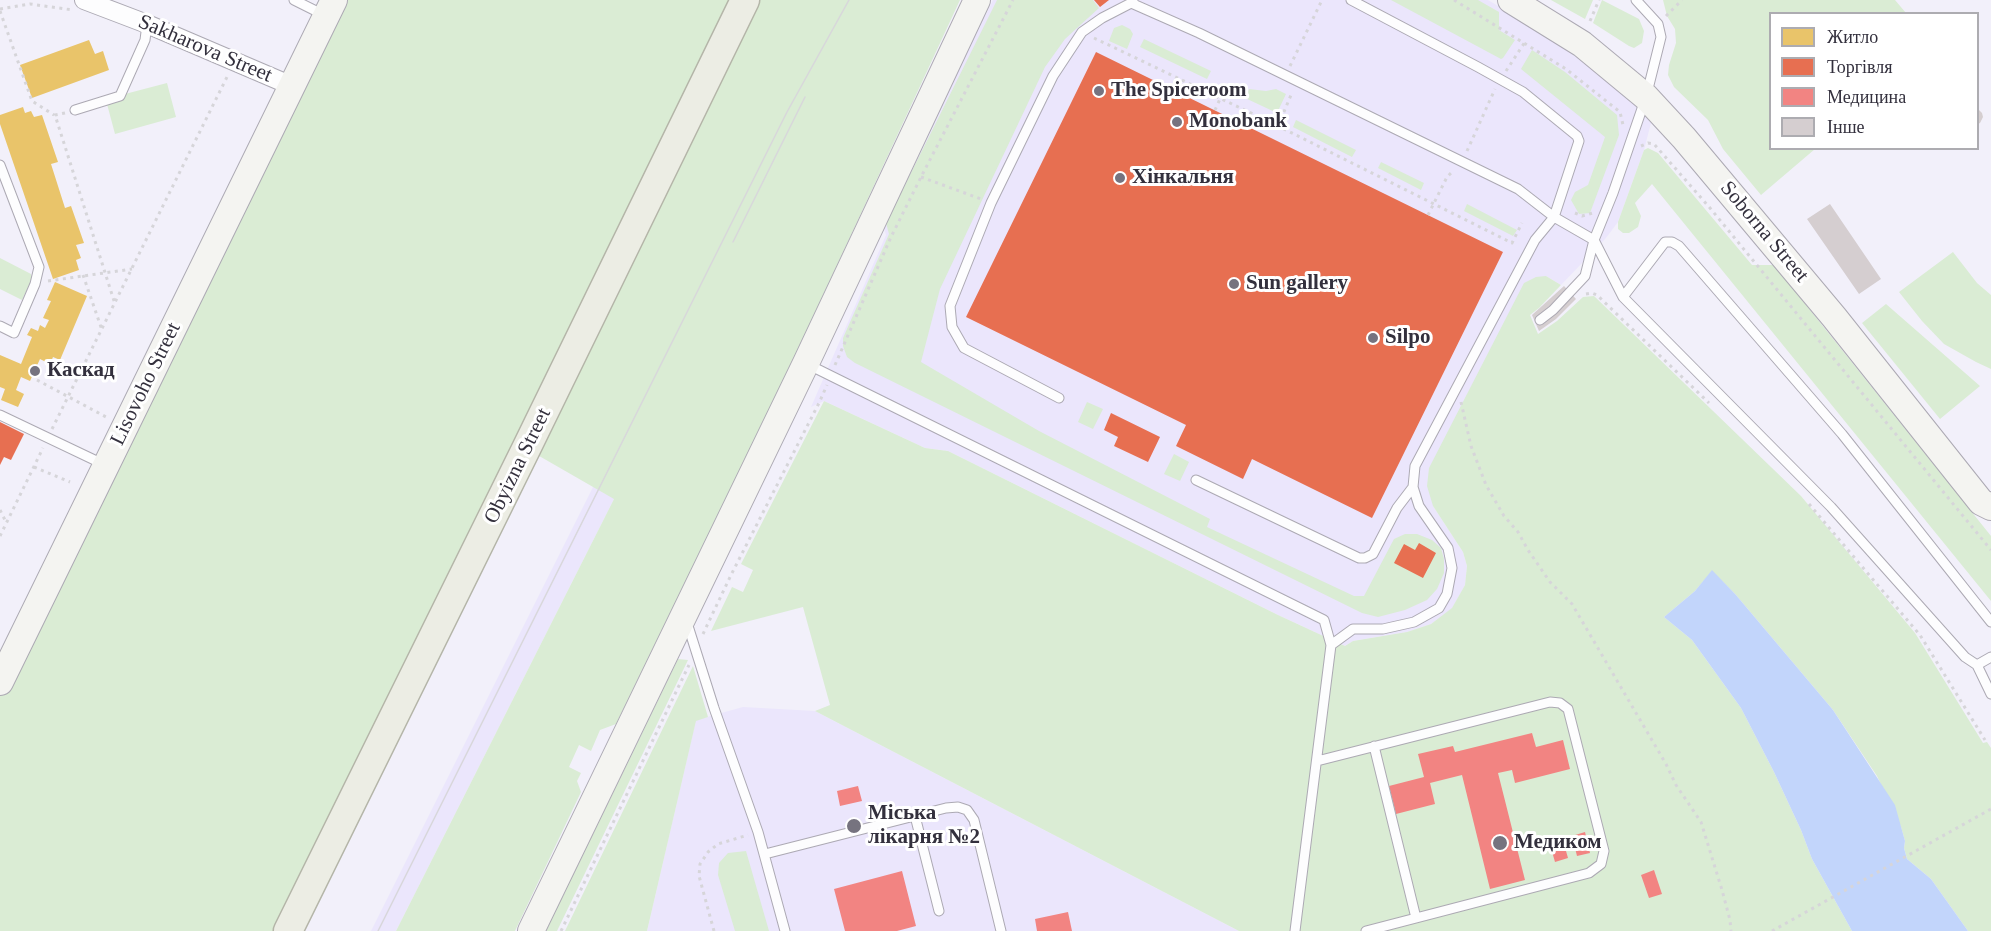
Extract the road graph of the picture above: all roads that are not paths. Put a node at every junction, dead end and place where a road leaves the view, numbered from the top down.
1 (294, 0) edge
2 (745, 0) edge
3 (977, 0) edge
4 (1351, 0) edge
5 (1511, 0) edge
6 (1636, 0) edge
7 (1132, 2) edge
8 (79, 5) edge
9 (330, 8) edge
10 (147, 24) junction
11 (292, 86) junction
12 (1646, 97) junction
13 (75, 110) road end
14 (0, 165) edge
15 (1554, 217) junction
16 (1594, 240) junction
17 (1623, 297) junction
18 (1540, 320) dead end
19 (0, 326) edge
20 (806, 363) junction
21 (1059, 398) dead end
22 (0, 415) edge
23 (107, 466) junction
24 (1196, 480) dead end
25 (1413, 488) junction
26 (1988, 511) edge
27 (1991, 622) edge
28 (679, 624) junction
29 (1331, 645) junction
30 (1991, 657) edge
31 (1977, 665) junction
32 (0, 682) edge
33 (1991, 694) edge
34 (1374, 746) junction
35 (1317, 761) junction
36 (915, 816) junction
37 (765, 854) junction
38 (939, 911) dead end
39 (1416, 918) junction
40 (288, 931) edge
41 (531, 931) edge
42 (785, 931) edge
43 (1001, 931) edge
44 (1295, 931) edge
45 (1366, 931) edge

1 - 9 lane
2 - 40 main road, Obyizna Street
3 - 20 street
4 - 15 lane
5 - 12 street, Soborna Street
6 - 12 lane
7 - 15 lane
7 - 21 lane
8 - 10 street, Sakharova Street
9 - 11 street, Lisovoho Street
10 - 11 street, Sakharova Street
10 - 13 lane
11 - 23 street, Lisovoho Street
12 - 16 lane
12 - 26 street, Soborna Street
14 - 19 lane
15 - 16 lane
15 - 25 lane
16 - 17 lane
16 - 18 lane
17 - 27 lane
17 - 31 lane
20 - 28 street
20 - 29 lane
22 - 23 lane
23 - 32 street, Lisovoho Street
24 - 25 lane
25 - 29 lane
28 - 37 lane
28 - 41 street
29 - 35 lane
30 - 31 lane
31 - 33 lane
34 - 35 lane
34 - 39 lane
34 - 39 lane
35 - 44 lane
36 - 37 lane
36 - 38 lane
36 - 43 lane
37 - 42 lane
39 - 45 lane

